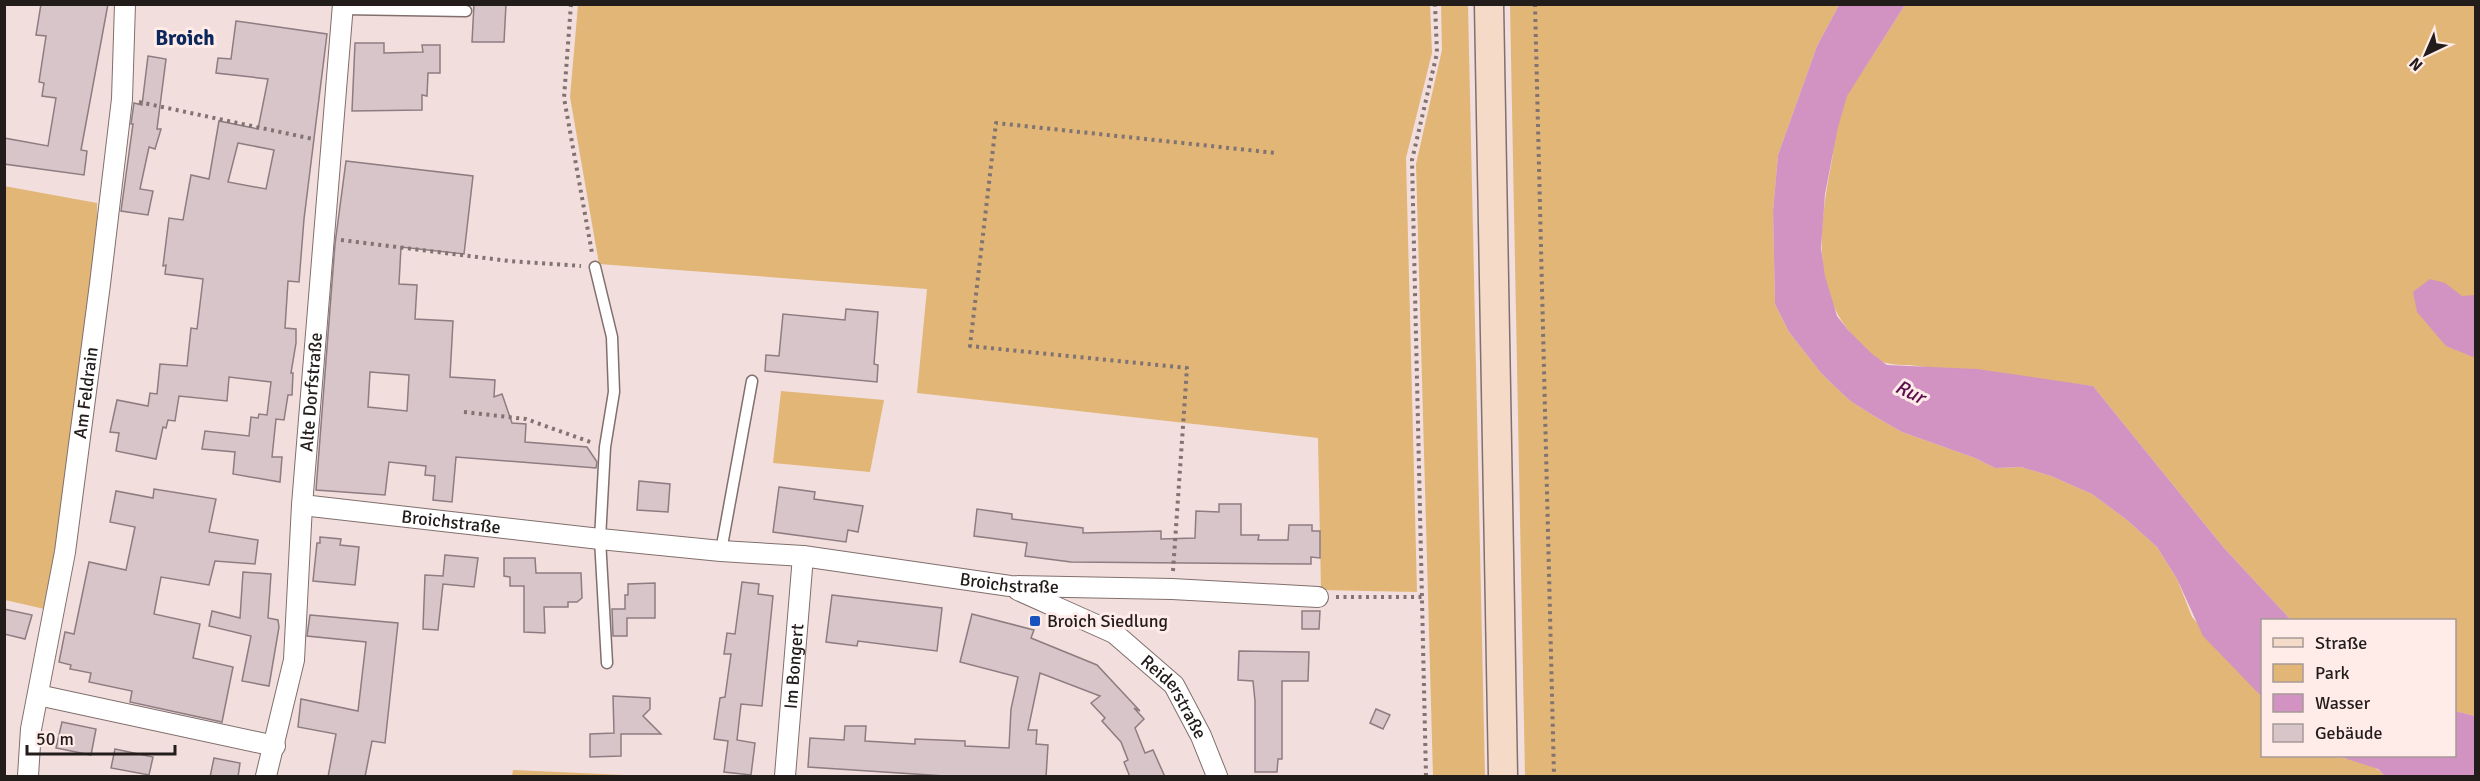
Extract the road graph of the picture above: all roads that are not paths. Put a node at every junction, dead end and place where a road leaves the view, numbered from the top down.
1 (125, 4) edge
2 (1488, 4) edge
3 (343, 7) edge
4 (466, 11) dead end
5 (595, 267) road end
6 (752, 381) dead end
7 (302, 504) junction
8 (600, 539) junction
9 (721, 551) junction
10 (803, 556) junction
11 (1010, 586) junction
12 (1318, 597) road end
13 (607, 663) dead end
14 (38, 695) junction
15 (275, 746) junction
16 (28, 777) edge
17 (266, 777) edge
18 (785, 777) edge
19 (1217, 777) edge
20 (1503, 777) edge

1 - 14 street, Am Feldrain
2 - 20 main road
3 - 4 lane
3 - 7 street, Alte Dorfstraße
5 - 8 lane
6 - 9 lane
7 - 8 street, Broichstraße
7 - 15 street, Alte Dorfstraße
8 - 9 street, Broichstraße
8 - 13 lane
9 - 10 street, Broichstraße
10 - 11 street, Broichstraße
10 - 18 street, Im Bongert
11 - 12 street, Broichstraße
11 - 19 street, Reiderstraße
14 - 15 street
14 - 16 street, Am Feldrain
15 - 17 street, Alte Dorfstraße

